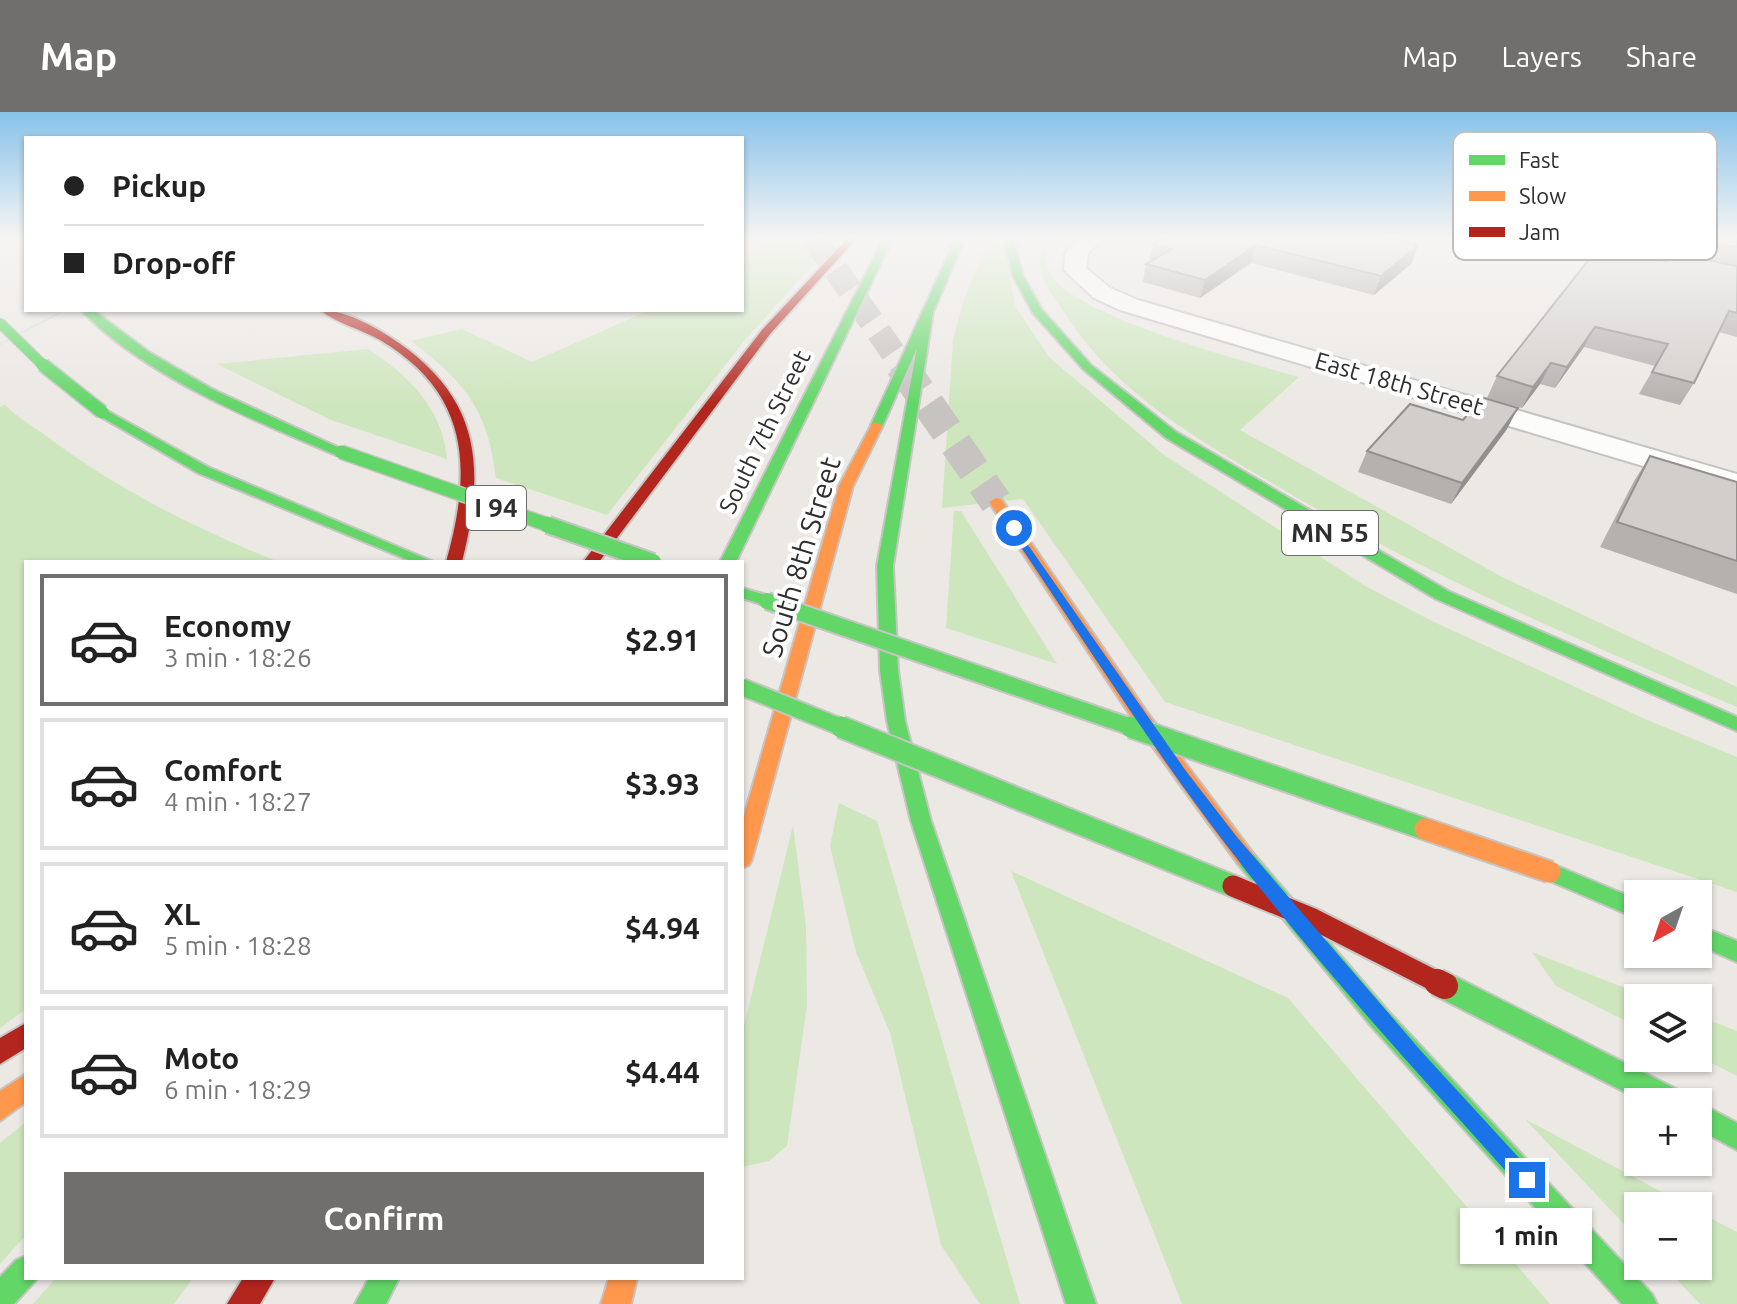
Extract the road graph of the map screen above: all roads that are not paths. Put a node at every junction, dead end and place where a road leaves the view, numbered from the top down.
1 (802, 294) edge
2 (860, 294) edge
3 (937, 294) edge
4 (1028, 294) edge
5 (1104, 294) edge
6 (88, 312) edge
7 (329, 312) edge
8 (929, 313) junction
9 (0, 323) edge
10 (802, 407) junction
11 (1737, 484) edge
12 (996, 502) tunnel mouth
13 (421, 560) edge
14 (455, 560) edge
15 (593, 560) edge
16 (647, 560) edge
17 (710, 560) edge
18 (729, 560) edge
19 (744, 594) edge
20 (744, 688) edge
21 (1737, 724) edge
22 (744, 852) edge
23 (1550, 872) junction
24 (1624, 897) edge
25 (1624, 904) edge
26 (1712, 928) edge
27 (1737, 936) edge
28 (1712, 941) edge
29 (1737, 952) edge
30 (24, 1035) edge
31 (0, 1052) edge
32 (24, 1088) edge
33 (1645, 1088) edge
34 (0, 1108) edge
35 (1712, 1123) edge
36 (1737, 1137) edge
37 (24, 1272) edge
38 (260, 1280) edge
39 (384, 1280) edge
40 (622, 1280) edge
41 (0, 1298) edge
42 (242, 1304) edge
43 (370, 1304) edge
44 (616, 1304) edge
45 (1081, 1304) edge
46 (1642, 1304) edge

1 - 15 highway
2 - 10 highway, South 7th Street
3 - 8 highway, South 8th Street
4 - 21 highway, MN 55
5 - 11 street, East 18th Street
6 - 16 highway, I 94, bridge
7 - 14 highway
8 - 22 highway, South 8th Street
8 - 45 highway
9 - 13 highway, bridge
10 - 17 highway
10 - 18 highway, South 7th Street
12 - 46 highway
19 - 23 highway, bridge
20 - 33 highway, bridge
23 - 24 highway
23 - 25 highway
26 - 27 highway
28 - 29 highway
30 - 31 highway
32 - 34 highway
35 - 36 highway
37 - 41 highway
38 - 42 highway
39 - 43 highway
40 - 44 highway

